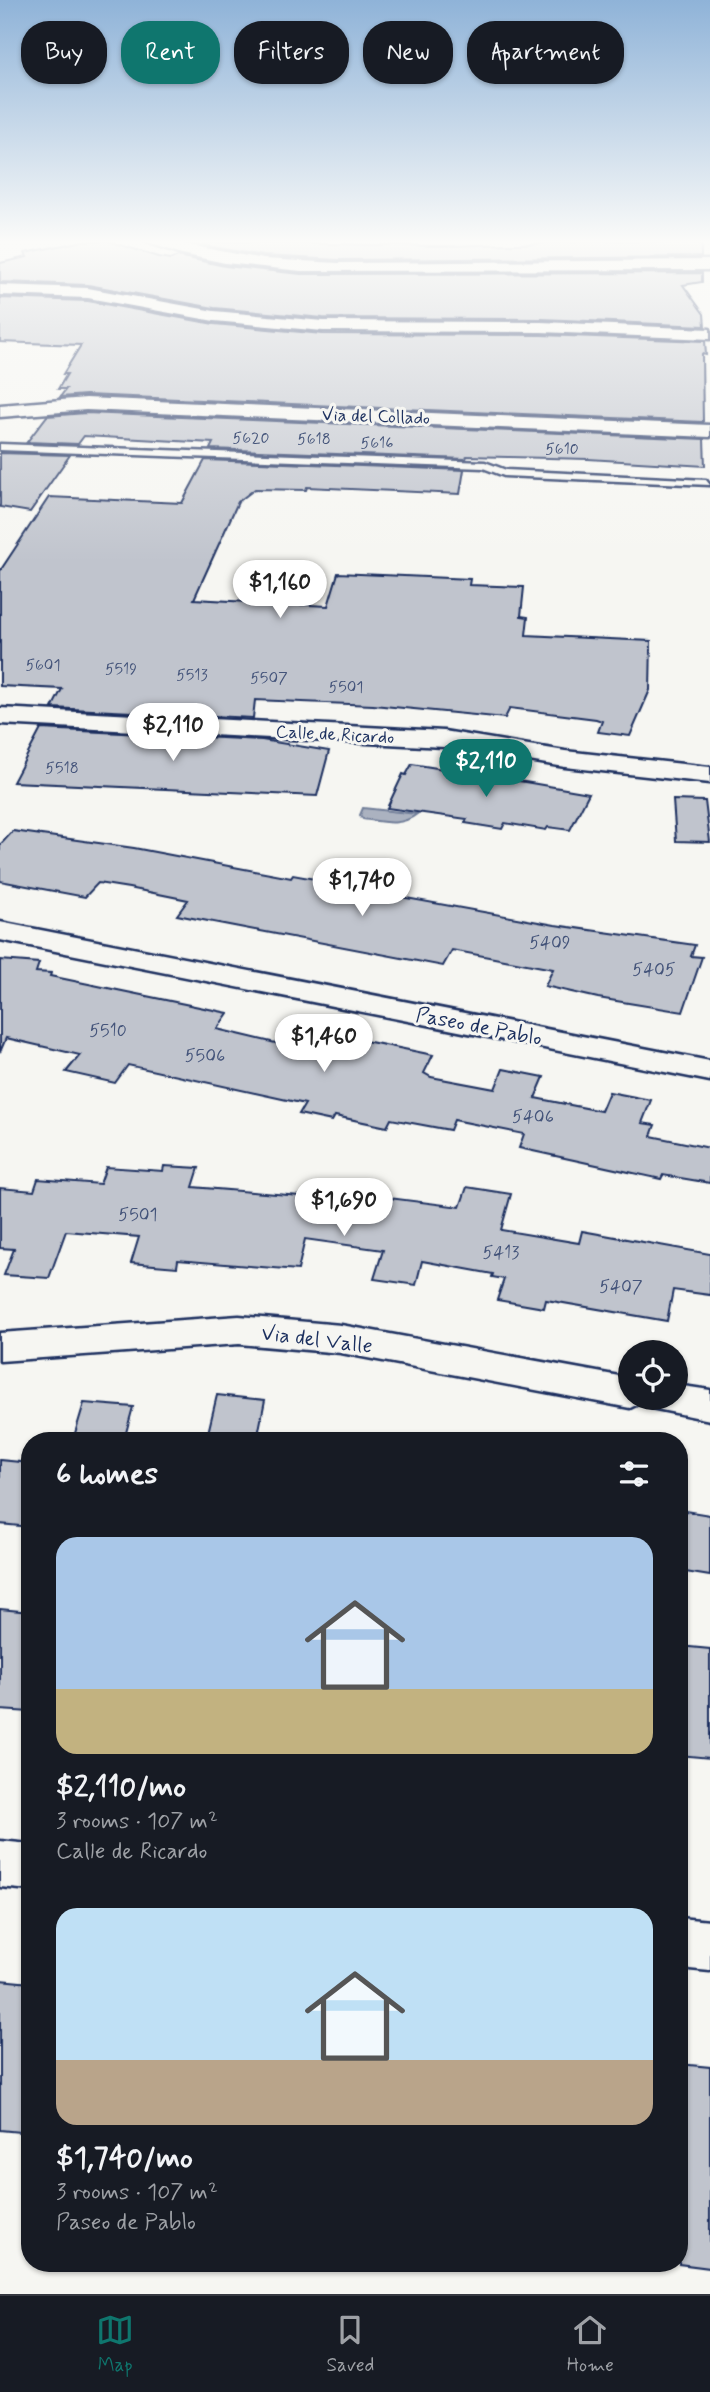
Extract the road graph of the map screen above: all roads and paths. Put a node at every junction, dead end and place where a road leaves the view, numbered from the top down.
1 (0, 411) edge
2 (710, 431) edge
3 (0, 447) edge
4 (706, 483) dead end
5 (0, 716) edge
6 (710, 775) edge
7 (0, 931) edge
8 (710, 1071) edge
9 (0, 1347) edge
10 (618, 1391) edge
11 (688, 1402) edge
12 (710, 1405) edge
13 (0, 1864) edge
14 (21, 1866) edge
15 (688, 1943) edge
16 (710, 1946) edge

1 - 2 street, Via del Collado
3 - 4 lane
5 - 6 street, Calle de Ricardo
7 - 8 street, Paseo de Pablo
9 - 10 street, Via del Valle
11 - 12 street
13 - 14 street
15 - 16 street

